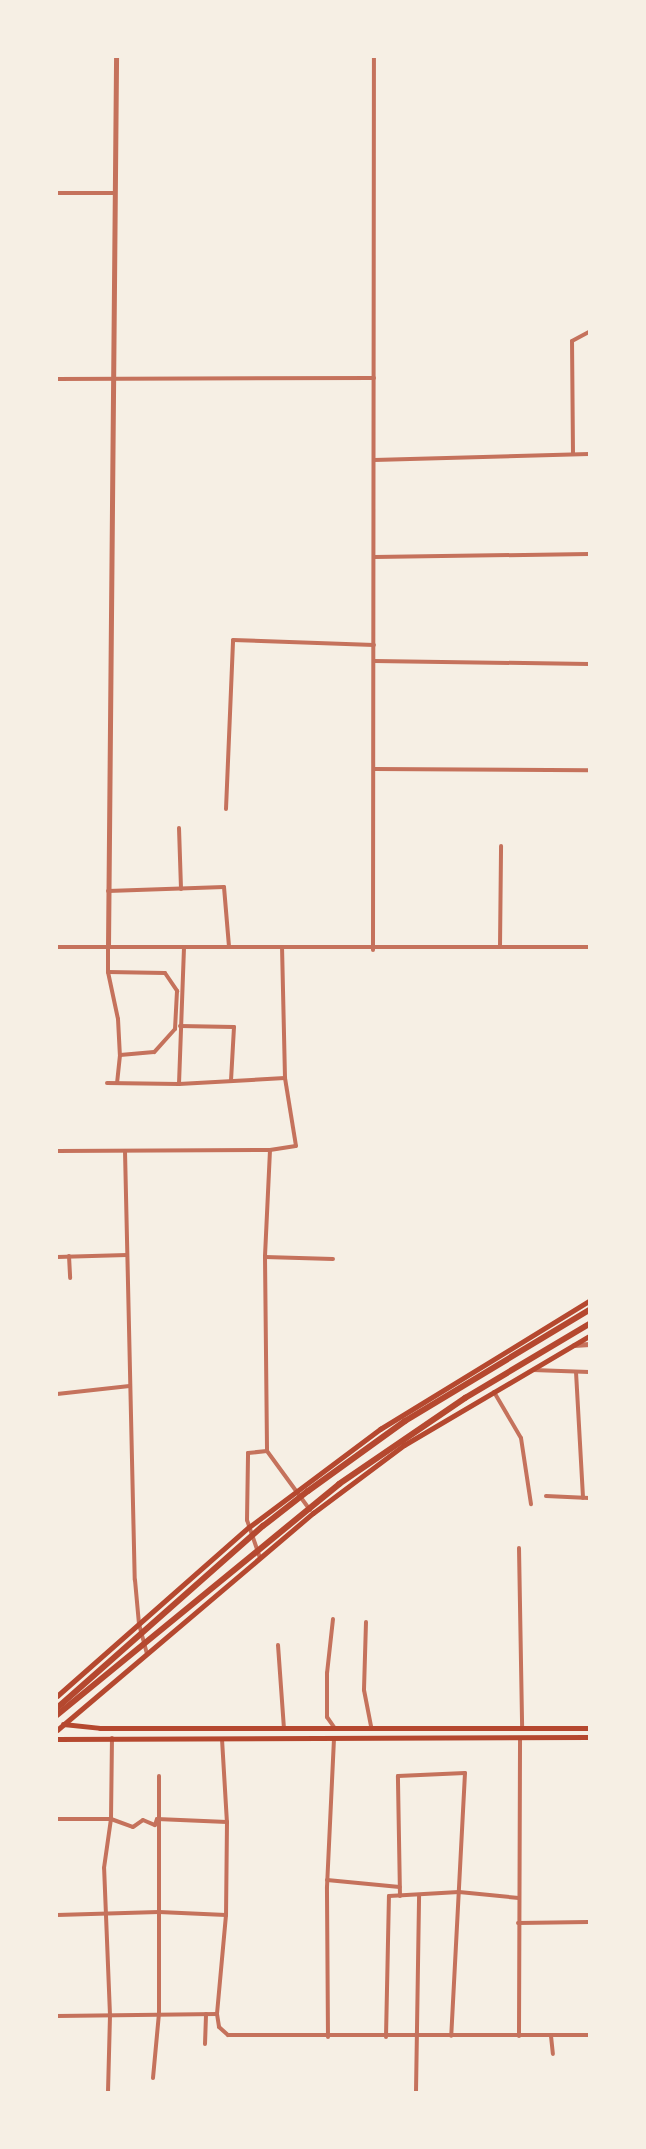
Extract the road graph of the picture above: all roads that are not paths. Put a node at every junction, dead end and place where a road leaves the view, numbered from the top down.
1 (116, 57) edge
2 (374, 57) edge
3 (57, 193) edge
4 (116, 193) junction
5 (589, 332) edge
6 (112, 378) junction
7 (374, 378) junction
8 (57, 379) edge
9 (573, 454) junction
10 (589, 454) edge
11 (374, 460) junction
12 (589, 554) edge
13 (374, 557) junction
14 (374, 645) junction
15 (374, 661) junction
16 (589, 664) edge
17 (374, 769) junction
18 (589, 770) edge
19 (226, 809) dead end
20 (179, 828) dead end
21 (501, 846) dead end
22 (181, 889) junction
23 (108, 891) junction
24 (57, 947) edge
25 (108, 947) junction
26 (229, 947) junction
27 (500, 947) junction
28 (589, 947) edge
29 (184, 949) junction
30 (282, 949) junction
31 (373, 950) junction
32 (108, 972) junction
33 (180, 1026) junction
34 (120, 1055) junction
35 (285, 1078) junction
36 (231, 1082) junction
37 (107, 1083) dead end
38 (117, 1083) junction
39 (179, 1084) junction
40 (57, 1150) edge
41 (270, 1150) junction
42 (125, 1151) junction
43 (127, 1255) junction
44 (69, 1256) junction
45 (57, 1257) edge
46 (265, 1257) junction
47 (333, 1259) dead end
48 (70, 1278) dead end
49 (589, 1301) edge
50 (589, 1310) edge
51 (589, 1324) edge
52 (589, 1336) edge
53 (589, 1344) edge
54 (574, 1345) junction
55 (531, 1370) junction
56 (576, 1372) junction
57 (589, 1372) edge
58 (131, 1386) junction
59 (494, 1392) junction
60 (57, 1394) edge
61 (267, 1451) junction
62 (296, 1493) junction
63 (546, 1496) dead end
64 (583, 1498) junction
65 (589, 1498) edge
66 (531, 1504) dead end
67 (313, 1513) junction
68 (249, 1527) junction
69 (519, 1548) dead end
70 (260, 1558) junction
71 (333, 1618) dead end
72 (366, 1622) dead end
73 (139, 1624) junction
74 (278, 1645) dead end
75 (147, 1654) junction
76 (57, 1696) edge
77 (57, 1708) edge
78 (57, 1715) edge
79 (63, 1724) junction
80 (334, 1727) junction
81 (371, 1727) junction
82 (284, 1728) junction
83 (589, 1728) edge
84 (522, 1729) junction
85 (57, 1730) edge
86 (112, 1737) junction
87 (222, 1737) junction
88 (589, 1737) edge
89 (334, 1738) junction
90 (57, 1739) edge
91 (520, 1739) junction
92 (159, 1776) dead end
93 (57, 1819) edge
94 (111, 1819) junction
95 (158, 1819) junction
96 (227, 1822) junction
97 (327, 1880) junction
98 (400, 1887) junction
99 (459, 1892) junction
100 (400, 1896) junction
101 (420, 1896) junction
102 (519, 1899) junction
103 (159, 1911) junction
104 (57, 1915) edge
105 (226, 1915) junction
106 (107, 1916) junction
107 (589, 1922) edge
108 (518, 1923) junction
109 (159, 2013) junction
110 (206, 2014) junction
111 (218, 2014) junction
112 (110, 2015) junction
113 (57, 2016) edge
114 (589, 2035) edge
115 (451, 2036) junction
116 (519, 2036) junction
117 (551, 2036) junction
118 (328, 2037) junction
119 (386, 2037) junction
120 (416, 2037) junction
121 (205, 2044) dead end
122 (553, 2054) dead end
123 (153, 2078) dead end
124 (108, 2092) edge
125 (416, 2092) edge

1 - 4 street
2 - 7 street
3 - 4 street
4 - 6 street
5 - 9 street
6 - 7 street
6 - 8 street
6 - 23 street
7 - 11 street
9 - 10 street
9 - 11 street
11 - 13 street
12 - 13 street
13 - 14 street
14 - 15 street
14 - 19 street
15 - 16 street
15 - 17 street
17 - 18 street
17 - 31 street
20 - 22 street
21 - 27 street
22 - 23 street
22 - 26 street
23 - 25 street
24 - 25 street
25 - 29 street
25 - 32 street
26 - 29 street
26 - 30 street
27 - 28 street
27 - 31 street
29 - 33 street
30 - 31 street
30 - 35 street
32 - 34 street
32 - 34 street
33 - 36 street
33 - 39 street
34 - 38 street
35 - 36 street
35 - 41 street
36 - 39 street
37 - 38 street
38 - 39 street
40 - 42 street
41 - 42 street
41 - 46 street
42 - 43 street
43 - 44 street
43 - 58 street
44 - 45 street
44 - 48 street
46 - 47 street
46 - 61 street
49 - 62 main road
50 - 77 main road
51 - 78 main road
52 - 54 main road
53 - 54 street
54 - 55 main road
55 - 56 street
55 - 59 main road
56 - 57 street
56 - 64 street
58 - 60 street
58 - 73 street
59 - 66 street
59 - 67 main road
61 - 62 street
61 - 68 street
62 - 67 street
62 - 68 main road
63 - 64 street
64 - 65 street
67 - 70 main road
68 - 70 street
68 - 73 main road
69 - 84 street
70 - 75 main road
71 - 80 street
72 - 81 street
73 - 75 street
73 - 76 main road
74 - 82 street
75 - 79 main road
78 - 79 street
79 - 82 main road
79 - 85 main road
80 - 81 main road
80 - 82 main road
81 - 84 main road
83 - 84 main road
86 - 87 main road
86 - 90 main road
86 - 94 street
87 - 89 main road
87 - 96 street
88 - 91 main road
89 - 91 main road
89 - 97 street
91 - 102 street
92 - 95 street
93 - 94 street
94 - 95 street
94 - 106 street
95 - 96 street
95 - 103 street
96 - 105 street
97 - 98 street
97 - 118 street
98 - 99 street
98 - 100 street
99 - 101 street
99 - 102 street
99 - 115 street
100 - 101 street
100 - 119 street
101 - 120 street
102 - 108 street
103 - 105 street
103 - 106 street
103 - 109 street
104 - 106 street
105 - 111 street
106 - 112 street
107 - 108 street
108 - 116 street
109 - 110 street
109 - 112 street
109 - 123 street
110 - 111 street
110 - 121 street
111 - 118 street
112 - 113 street
112 - 124 street
114 - 117 street
115 - 116 street
115 - 120 street
116 - 117 street
117 - 122 street
118 - 119 street
119 - 120 street
120 - 125 street

